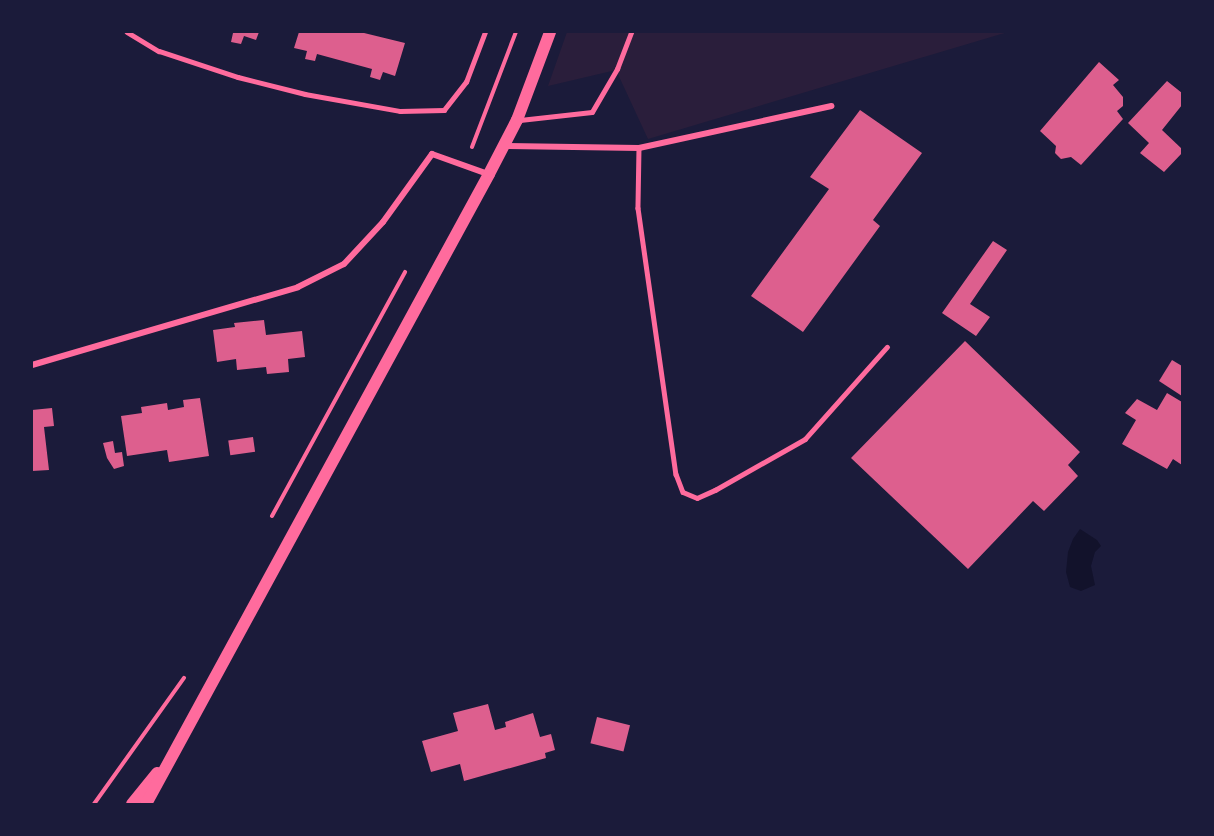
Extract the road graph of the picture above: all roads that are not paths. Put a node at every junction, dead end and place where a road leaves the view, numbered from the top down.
1 (127, 32) edge
2 (485, 32) edge
3 (550, 32) edge
4 (631, 32) edge
5 (831, 106) dead end
6 (516, 120) junction
7 (503, 146) junction
8 (639, 148) junction
9 (489, 174) junction
10 (886, 347) dead end
11 (32, 365) edge
12 (180, 744) junction
13 (132, 804) edge
14 (147, 804) edge

1 - 2 lane
3 - 6 main road
4 - 6 lane
5 - 8 street
6 - 7 main road
7 - 8 street
7 - 9 main road
8 - 10 lane
9 - 11 street
9 - 12 main road
12 - 13 main road
12 - 14 main road

